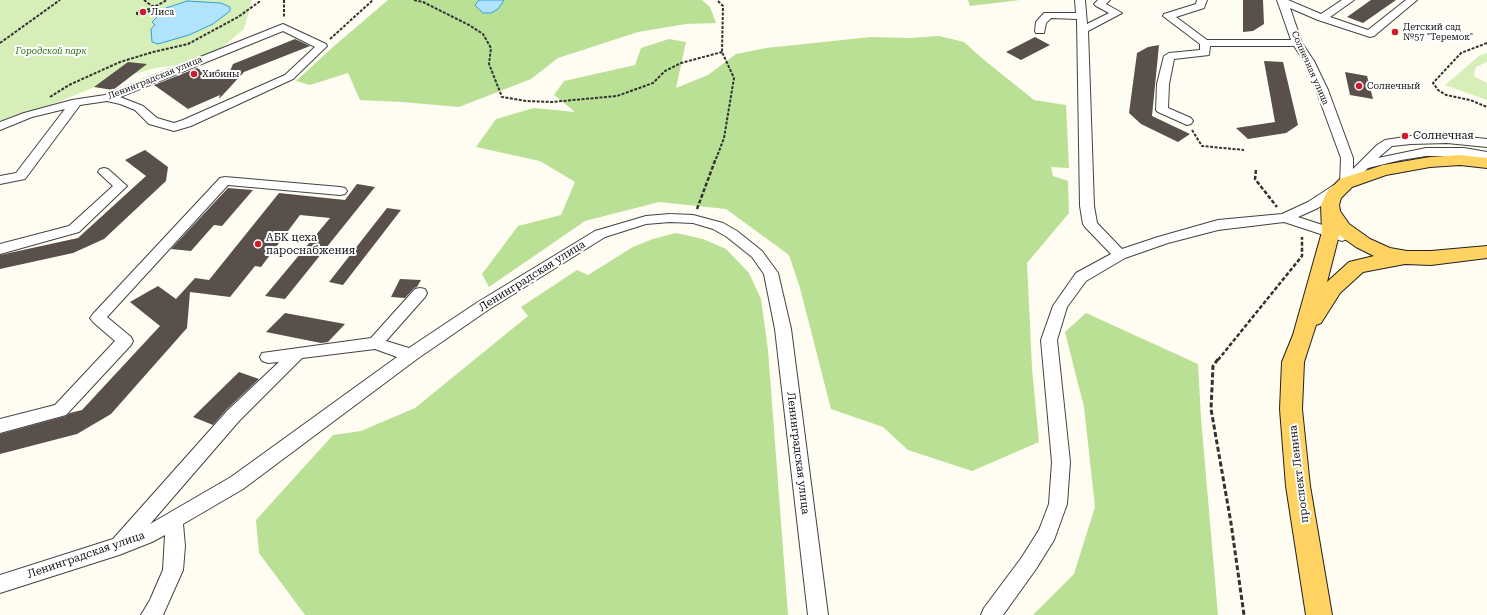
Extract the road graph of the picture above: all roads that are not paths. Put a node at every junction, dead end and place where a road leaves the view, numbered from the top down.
1 (1080, 0) edge
2 (1105, 0) edge
3 (1202, 0) edge
4 (1349, 0) edge
5 (1412, 0) edge
6 (1282, 1) edge
7 (1081, 16) junction
8 (1322, 18) junction
9 (1084, 30) junction
10 (1040, 32) dead end
11 (1204, 43) junction
12 (1297, 43) junction
13 (107, 98) junction
14 (76, 102) junction
15 (1187, 121) road end
16 (0, 126) edge
17 (1487, 143) edge
18 (1487, 146) edge
19 (1464, 152) junction
20 (1487, 156) edge
21 (1347, 158) junction
22 (1487, 163) edge
23 (1364, 166) junction
24 (1383, 170) junction
25 (104, 172) dead end
26 (0, 180) edge
27 (1343, 186) junction
28 (340, 191) dead end
29 (1330, 212) junction
30 (1282, 213) junction
31 (1331, 232) junction
32 (1363, 243) junction
33 (0, 249) edge
34 (1487, 252) edge
35 (1120, 254) junction
36 (1407, 258) junction
37 (420, 293) dead end
38 (1303, 334) junction
39 (375, 343) junction
40 (298, 353) junction
41 (411, 355) junction
42 (268, 357) dead end
43 (0, 426) edge
44 (174, 520) junction
45 (119, 546) junction
46 (0, 584) edge
47 (151, 615) edge
48 (818, 615) edge
49 (991, 615) edge
50 (1320, 615) edge

1 - 7 street
2 - 9 street
3 - 11 street
4 - 8 street
5 - 8 street
6 - 8 street
6 - 12 street, Солнечная улица
7 - 9 street
7 - 10 street
9 - 35 street
11 - 12 street
11 - 15 street
12 - 21 street, Солнечная улица
13 - 13 street, Ленинградская улица
13 - 14 street, Ленинградская улица
14 - 16 street, Ленинградская улица
14 - 26 street
17 - 23 street
18 - 19 street
19 - 20 street
19 - 23 street
21 - 23 street
21 - 27 street, Солнечная улица
22 - 24 main road
23 - 24 main road
23 - 27 street
24 - 27 main road
25 - 33 street
27 - 29 main road, проспект Ленина
27 - 30 street
28 - 43 street
29 - 31 main road, проспект Ленина
29 - 32 main road
30 - 31 street
30 - 35 street
31 - 32 street
31 - 38 main road, проспект Ленина
32 - 36 main road
34 - 36 main road
35 - 49 street
36 - 38 main road, проспект Ленина
37 - 39 street
38 - 50 main road, проспект Ленина
39 - 40 street
39 - 41 street
40 - 42 street
40 - 45 street
41 - 44 street, Ленинградская улица
41 - 48 street, Ленинградская улица
44 - 45 street, Ленинградская улица
44 - 47 street
45 - 46 street, Ленинградская улица

